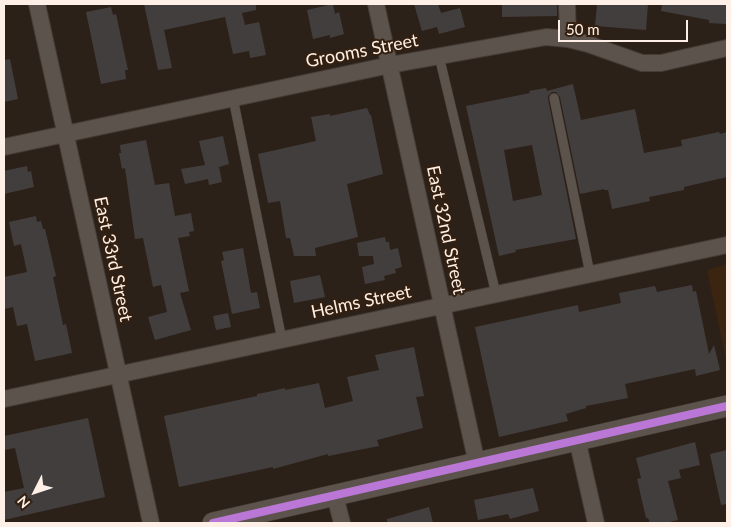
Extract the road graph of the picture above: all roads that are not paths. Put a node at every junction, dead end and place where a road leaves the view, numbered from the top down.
1 (37, 4) edge
2 (376, 4) edge
3 (567, 4) edge
4 (568, 39) junction
5 (727, 48) edge
6 (439, 56) junction
7 (390, 65) junction
8 (233, 98) junction
9 (554, 98) dead end
10 (65, 134) junction
11 (4, 147) edge
12 (727, 245) edge
13 (590, 274) junction
14 (496, 294) junction
15 (442, 305) junction
16 (282, 340) junction
17 (117, 375) junction
18 (4, 399) edge
19 (727, 406) edge
20 (577, 439) junction
21 (477, 464) junction
22 (335, 496) junction
23 (151, 523) edge
24 (212, 523) edge
25 (342, 523) edge
26 (596, 523) edge

1 - 10 street, East 33rd Street
2 - 7 street, East 32nd Street
3 - 4 street
4 - 5 street, Grooms Street
4 - 6 street, Grooms Street
6 - 7 street, Grooms Street
6 - 14 lane
7 - 8 street, Grooms Street
7 - 15 street, East 32nd Street
8 - 10 street, Grooms Street
8 - 16 lane
9 - 13 lane
10 - 11 street, Grooms Street
10 - 17 street, East 33rd Street
12 - 13 street, Helms Street
13 - 14 street, Helms Street
14 - 15 street, Helms Street
15 - 16 street, Helms Street
15 - 21 street, East 32nd Street
16 - 17 street, Helms Street
17 - 18 street, Helms Street
17 - 23 street, East 33rd Street
19 - 20 street
20 - 21 street
20 - 26 street
21 - 22 street
22 - 24 street
22 - 25 street

